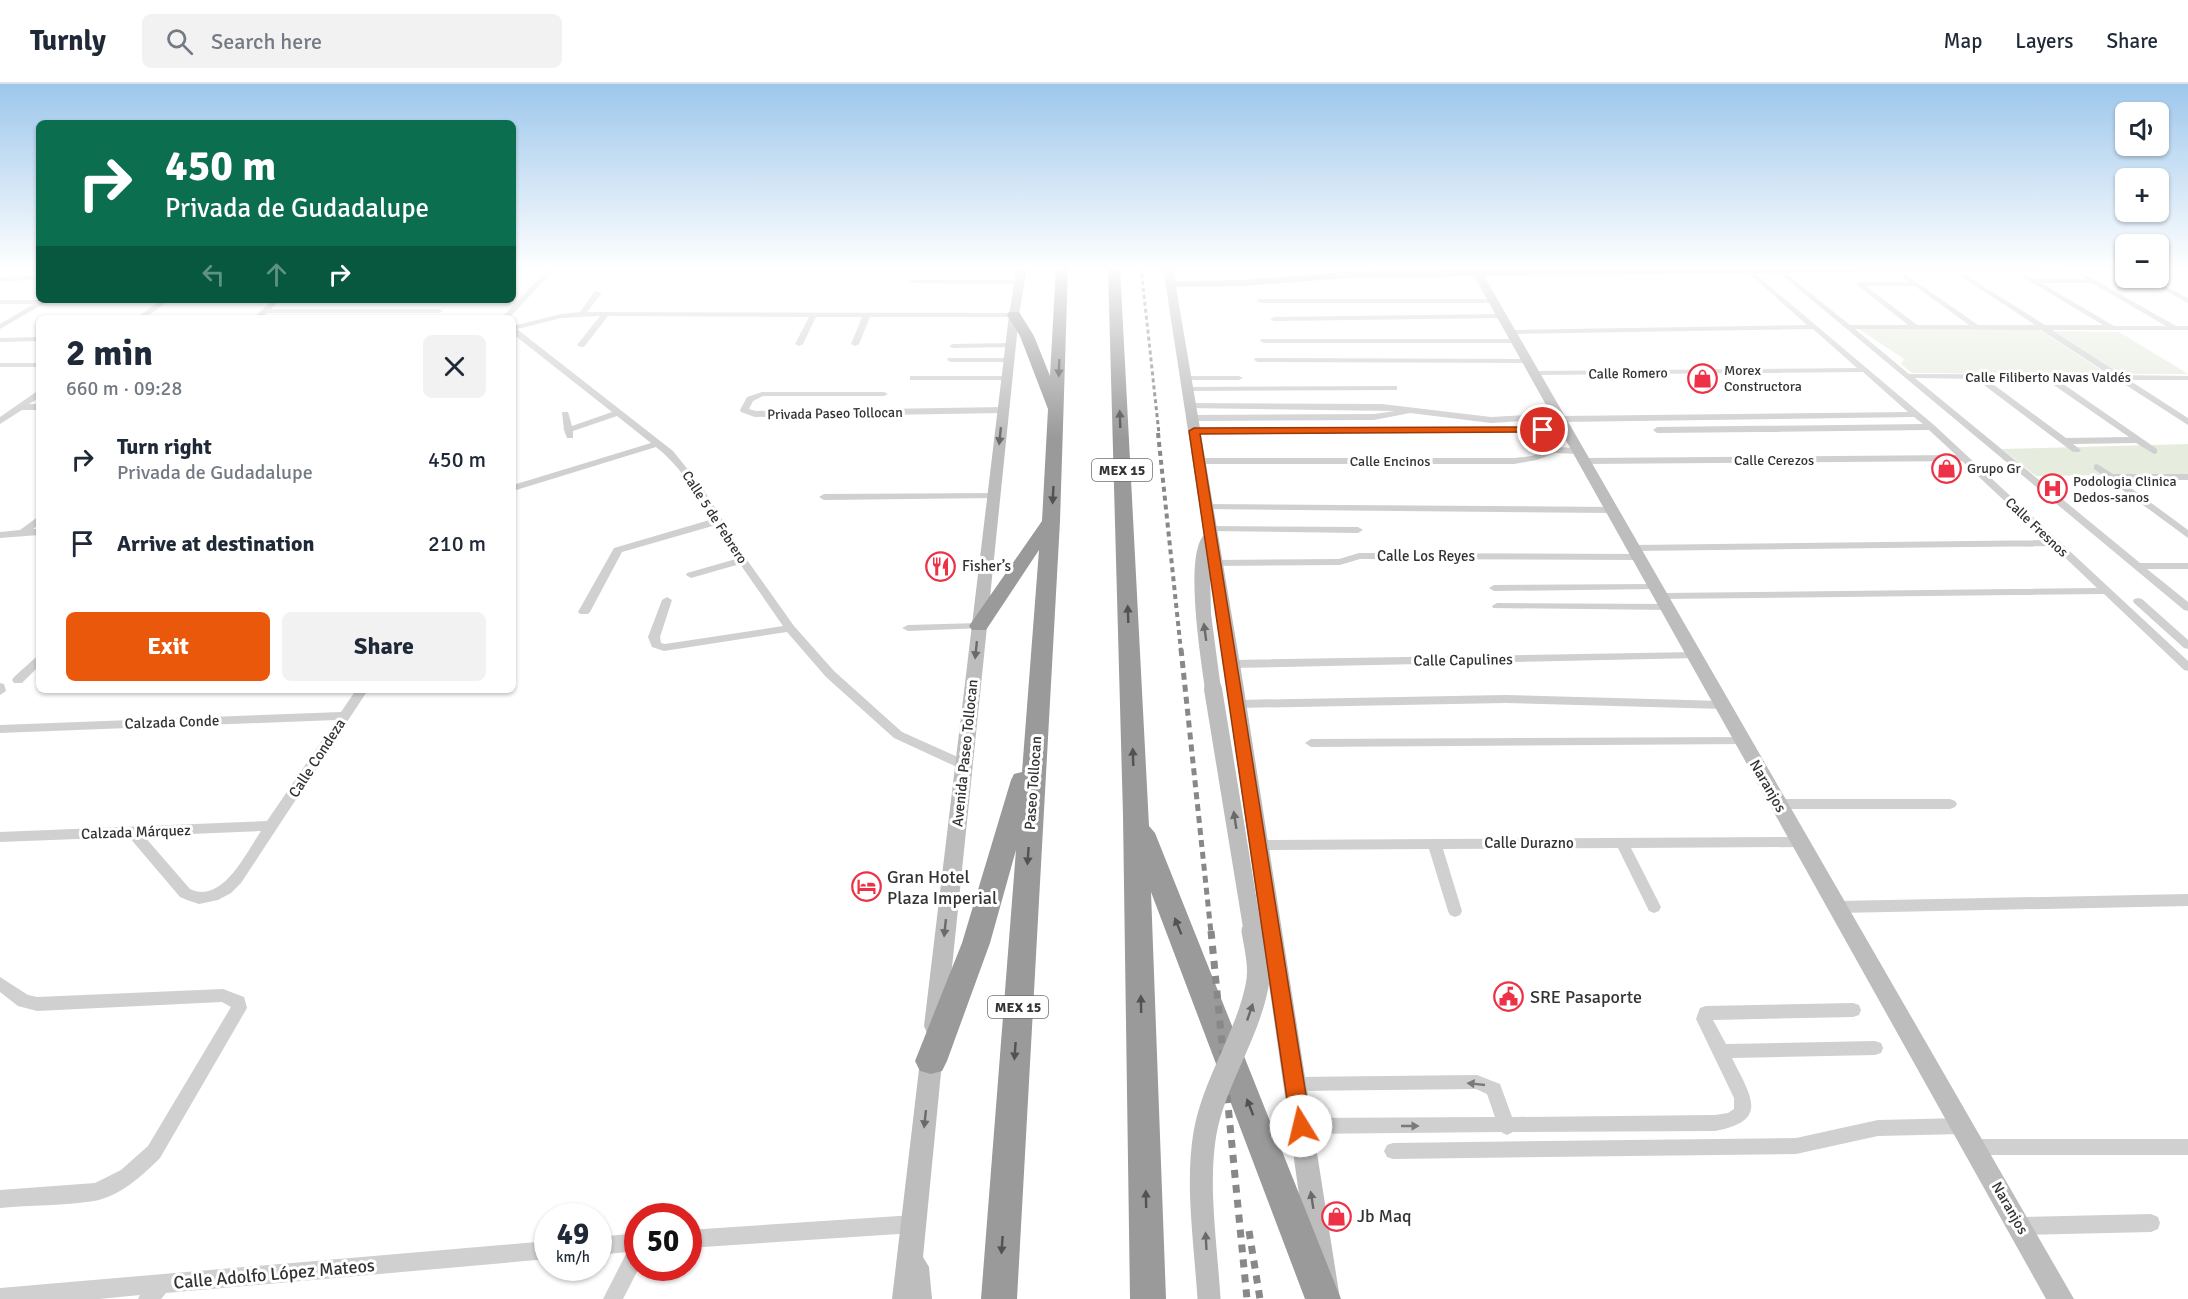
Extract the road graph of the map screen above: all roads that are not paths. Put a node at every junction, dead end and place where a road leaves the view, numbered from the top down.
1 (533, 324) edge
2 (598, 324) edge
3 (809, 324) edge
4 (863, 324) edge
5 (1013, 324) edge
6 (1019, 324) edge
7 (1060, 324) edge
8 (1116, 324) edge
9 (1176, 324) edge
10 (1506, 324) edge
11 (1811, 324) edge
12 (1843, 324) edge
13 (1911, 324) edge
14 (1971, 324) edge
15 (2036, 324) edge
16 (2106, 324) edge
17 (2168, 324) edge
18 (1815, 327) junction
19 (1847, 327) junction
20 (1915, 327) junction
21 (1976, 327) junction
22 (516, 328) edge
23 (2043, 328) junction
24 (2113, 328) junction
25 (2176, 328) junction
26 (2188, 328) edge
27 (516, 331) edge
28 (1513, 336) junction
29 (36, 339) edge
30 (0, 340) edge
31 (1264, 341) dead end
32 (799, 344) dead end
33 (855, 344) dead end
34 (581, 345) dead end
35 (953, 346) dead end
36 (1010, 352) junction
37 (951, 360) dead end
38 (1258, 360) dead end
39 (0, 365) edge
40 (36, 365) edge
41 (1532, 367) junction
42 (1864, 370) junction
43 (1908, 376) junction
44 (1977, 376) junction
45 (2047, 377) junction
46 (2119, 377) junction
47 (913, 378) dead end
48 (1007, 378) junction
49 (1239, 378) dead end
50 (2188, 378) edge
51 (1186, 383) junction
52 (1394, 388) dead end
53 (884, 394) dead end
54 (36, 396) edge
55 (36, 406) edge
56 (21, 407) junction
57 (1003, 410) junction
58 (619, 412) junction
59 (1191, 412) junction
60 (565, 414) dead end
61 (1916, 414) junction
62 (1057, 416) junction
63 (0, 421) edge
64 (1562, 422) junction
65 (2188, 422) edge
66 (1931, 427) junction
67 (1657, 430) dead end
68 (1194, 431) junction
69 (2139, 440) junction
70 (2062, 441) junction
71 (658, 443) junction
72 (2076, 450) dead end
73 (2154, 451) dead end
74 (1581, 456) junction
75 (1965, 458) junction
76 (1199, 461) junction
77 (2097, 467) dead end
78 (2177, 468) dead end
79 (2110, 477) junction
80 (2188, 477) edge
81 (516, 487) edge
82 (994, 496) junction
83 (824, 497) dead end
84 (1206, 507) junction
85 (1612, 510) junction
86 (718, 521) junction
87 (1051, 521) junction
88 (36, 522) edge
89 (1210, 530) junction
90 (1358, 530) dead end
91 (36, 532) edge
92 (23, 533) junction
93 (0, 535) edge
94 (2188, 535) edge
95 (2054, 543) junction
96 (1636, 552) junction
97 (742, 560) junction
98 (1215, 563) junction
99 (2138, 566) junction
100 (2188, 566) edge
101 (691, 574) dead end
102 (1494, 588) dead end
103 (2104, 591) junction
104 (1662, 597) junction
105 (668, 600) dead end
106 (2138, 601) dead end
107 (1497, 606) dead end
108 (2188, 608) edge
109 (584, 612) dead end
110 (979, 626) junction
111 (790, 628) junction
112 (908, 628) dead end
113 (2188, 646) edge
114 (1695, 656) junction
115 (36, 663) edge
116 (1232, 664) junction
117 (2188, 667) edge
118 (18, 680) dead end
119 (360, 693) edge
120 (1238, 704) junction
121 (1723, 705) junction
122 (1038, 714) junction
123 (344, 716) junction
124 (0, 729) edge
125 (1742, 741) junction
126 (1311, 742) dead end
127 (964, 765) junction
128 (1778, 804) junction
129 (1950, 804) dead end
130 (1136, 815) junction
131 (272, 826) junction
132 (133, 832) junction
133 (0, 837) edge
134 (1800, 842) junction
135 (1622, 843) junction
136 (1434, 844) junction
137 (1258, 845) junction
138 (2188, 900) edge
139 (1839, 907) junction
140 (1654, 908) dead end
141 (1455, 912) dead end
142 (0, 983) edge
143 (1853, 1010) dead end
144 (1875, 1048) dead end
145 (1721, 1051) junction
146 (931, 1061) junction
147 (1294, 1084) junction
148 (1301, 1126) junction
149 (1507, 1126) junction
150 (1962, 1126) junction
151 (2188, 1147) edge
152 (1974, 1148) junction
153 (1393, 1151) dead end
154 (0, 1199) edge
155 (2151, 1223) dead end
156 (2020, 1226) junction
157 (914, 1232) junction
158 (702, 1239) edge
159 (534, 1251) edge
160 (624, 1277) edge
161 (161, 1284) junction
162 (0, 1298) edge
163 (148, 1299) edge
164 (613, 1299) edge
165 (905, 1299) edge
166 (919, 1299) edge
167 (999, 1299) edge
168 (1148, 1299) edge
169 (1209, 1299) edge
170 (1325, 1299) edge
171 (2061, 1299) edge

1 - 22 street
2 - 34 street
3 - 32 street
4 - 33 street
5 - 36 main road, Avenida Paseo Tollocan
6 - 62 highway
7 -> 62 highway, Paseo Tollocan / MEX 15
130 -> 8 highway, MEX 15
9 - 51 main road
10 - 28 main road, Naranjos
11 - 18 street, Calle Fresnos
12 - 19 street
13 - 20 street
14 - 21 street
15 - 23 street
16 - 24 street
17 - 25 street
18 - 28 street
18 - 42 street, Calle Fresnos
19 - 20 street
19 - 43 street
20 - 21 street
21 - 23 street
23 - 24 street
23 - 46 street
24 - 25 street
25 - 26 street
27 - 58 street, Calle 5 de Febrero
28 - 31 street
28 - 41 main road, Naranjos
29 - 30 street
35 - 36 street
36 - 37 street
36 - 48 main road, Avenida Paseo Tollocan
38 - 41 street, Calle Romero
39 - 40 street
41 - 42 street, Calle Romero
41 - 64 main road, Naranjos
42 - 61 street, Calle Fresnos
43 - 44 street, Calle Filiberto Navas Valdés
43 - 99 street
44 - 45 street, Calle Filiberto Navas Valdés
44 - 70 street
45 - 46 street, Calle Filiberto Navas Valdés
45 - 69 street
46 - 50 street, Calle Filiberto Navas Valdés
46 - 65 street
47 - 48 street
48 - 57 main road, Avenida Paseo Tollocan
49 - 51 street
51 - 52 street
51 - 59 main road
53 - 57 street, Privada Paseo Tollocan
54 - 56 street
55 - 56 street
56 - 63 street
57 -> 82 main road, Avenida Paseo Tollocan
58 - 60 street
58 - 71 street, Calle 5 de Febrero
59 - 64 street
59 - 68 main road
61 - 64 street
61 - 66 street, Calle Fresnos
62 -> 87 highway, Paseo Tollocan / MEX 15
64 - 68 street
64 - 74 main road, Naranjos
66 - 67 street
66 - 75 street, Calle Fresnos
68 - 76 main road
69 - 70 street
69 - 73 street
70 - 72 street
71 - 81 street
71 - 86 street, Calle 5 de Febrero
74 - 75 street, Calle Cerezos
74 - 76 street, Calle Encinos
74 - 85 main road, Naranjos
75 - 95 street, Calle Fresnos
76 - 84 main road
77 - 79 street
78 - 80 street
79 - 80 street
79 - 94 street
82 - 83 street
82 - 110 main road, Avenida Paseo Tollocan
84 - 85 street
84 - 89 main road
85 - 96 main road, Naranjos
86 - 97 street, Calle 5 de Febrero
86 - 109 street
87 - 110 highway
87 - 122 highway, Paseo Tollocan / MEX 15
88 - 92 street
89 - 90 street
89 - 98 main road
169 -> 89 main road, bridge
91 - 92 street
92 - 93 street
95 - 96 street, Calle Los Reyes
95 - 103 street, Calle Fresnos
96 - 98 street, Calle Los Reyes
96 - 104 main road, Naranjos
97 - 101 street
97 - 111 street, Calle 5 de Febrero
98 - 116 main road
99 - 100 street
99 - 108 street
102 - 104 street
103 - 104 street
103 - 117 street, Calle Fresnos
104 - 107 street
104 - 114 main road, Naranjos
105 - 111 street
106 - 113 street
110 - 112 street
110 -> 127 main road, Avenida Paseo Tollocan
111 - 127 street, Calle 5 de Febrero
114 - 116 street, Calle Capulines
114 - 121 main road, Naranjos
115 - 118 street
116 - 120 main road
119 - 123 street, Calle Condeza
120 - 121 street
120 - 137 main road
121 - 125 main road, Naranjos
122 - 146 highway
122 -> 167 highway, Paseo Tollocan / MEX 15
123 - 124 street, Calzada Conde
123 - 131 street, Calle Condeza
125 - 126 street
125 - 128 main road, Naranjos
127 -> 146 main road, Avenida Paseo Tollocan
128 - 129 street
128 - 134 main road, Naranjos
168 -> 130 highway, MEX 15
170 -> 130 highway
131 - 132 street, Calzada Márquez
131 - 132 street, Calle Condeza
132 - 133 street, Calzada Márquez
134 - 135 street, Calle Durazno
134 - 139 main road, Naranjos
135 - 136 street, Calle Durazno
135 - 140 street
136 - 137 street, Calle Durazno
136 - 141 street
137 - 147 main road
138 - 139 street
139 - 150 main road, Naranjos
142 - 154 street
143 - 145 street
144 - 145 street
145 - 149 street
146 -> 157 main road, Avenida Paseo Tollocan
147 - 148 main road
149 -> 147 street
148 -> 149 street
170 -> 148 main road
150 - 152 main road, Naranjos
150 - 153 street
151 - 152 street
152 - 156 main road, Naranjos
155 - 156 street
156 - 171 main road, Naranjos
157 - 158 street
157 - 165 main road, Avenida Paseo Tollocan
157 - 166 main road, Avenida Paseo Tollocan
159 - 161 street, Calle Adolfo López Mateos
160 - 164 street
161 - 162 street, Calle Adolfo López Mateos
161 - 163 street

